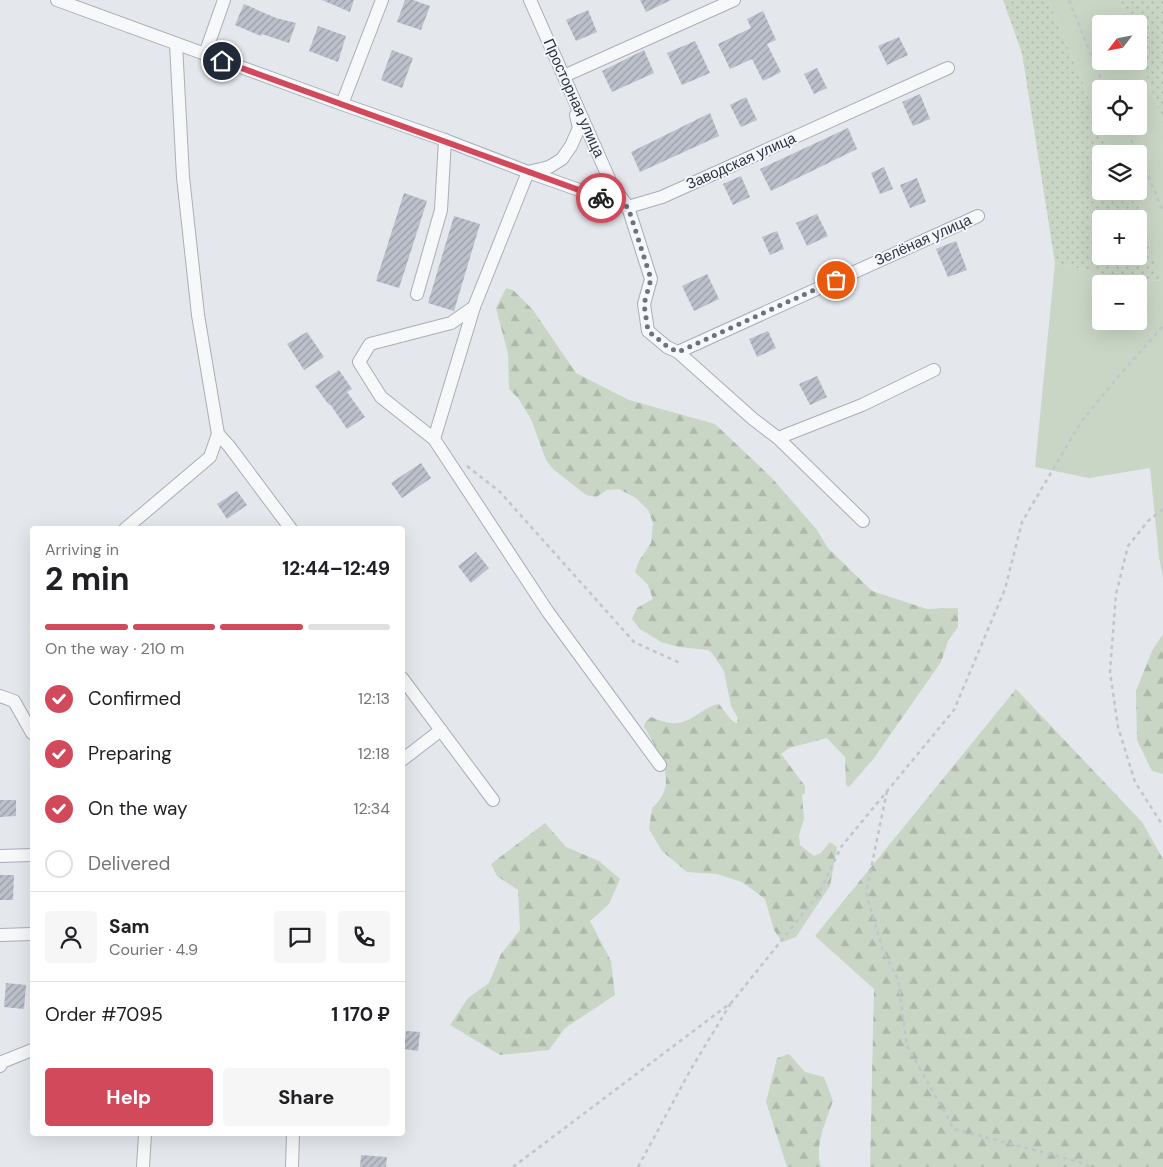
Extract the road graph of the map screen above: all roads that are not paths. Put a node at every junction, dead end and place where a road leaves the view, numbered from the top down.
1 (224, 0) edge
2 (382, 0) edge
3 (530, 0) edge
4 (734, 0) edge
5 (63, 1) edge
6 (176, 44) junction
7 (206, 54) junction
8 (948, 68) dead end
9 (564, 76) junction
10 (571, 90) junction
11 (342, 104) junction
12 (445, 140) junction
13 (528, 172) junction
14 (628, 207) junction
15 (978, 216) dead end
16 (416, 294) dead end
17 (474, 307) junction
18 (678, 352) junction
19 (934, 370) dead end
20 (218, 434) junction
21 (778, 438) junction
22 (434, 439) junction
23 (863, 521) dead end
24 (129, 526) edge
25 (289, 526) edge
26 (405, 682) edge
27 (0, 696) edge
28 (30, 729) edge
29 (441, 730) junction
30 (405, 758) edge
31 (660, 764) dead end
32 (494, 800) dead end
33 (30, 855) edge
34 (0, 856) edge
35 (30, 934) edge
36 (0, 935) edge
37 (30, 1051) edge
38 (0, 1066) edge
39 (145, 1136) edge
40 (293, 1136) edge
41 (143, 1167) edge
42 (292, 1167) edge

1 - 7 street
2 - 11 street
3 - 9 street, Просторная улица
4 - 9 street
5 - 6 street
6 - 7 street
6 - 20 street
7 - 11 street
8 - 14 street, Заводская улица
9 - 10 street, Просторная улица
10 - 13 street
10 - 14 street, Просторная улица
11 - 12 street
12 - 13 street
12 - 16 street
13 - 14 street
13 - 17 street
14 - 18 street, Просторная улица
15 - 18 street, Зелёная улица
17 - 22 street
17 - 22 street
18 - 21 street, Просторная улица
19 - 21 street
20 - 24 street
20 - 25 street
21 - 23 street, Просторная улица
22 - 31 street
26 - 29 street
27 - 28 street
29 - 30 street
29 - 32 street
33 - 34 street
35 - 36 street
37 - 38 street
39 - 41 street
40 - 42 street

